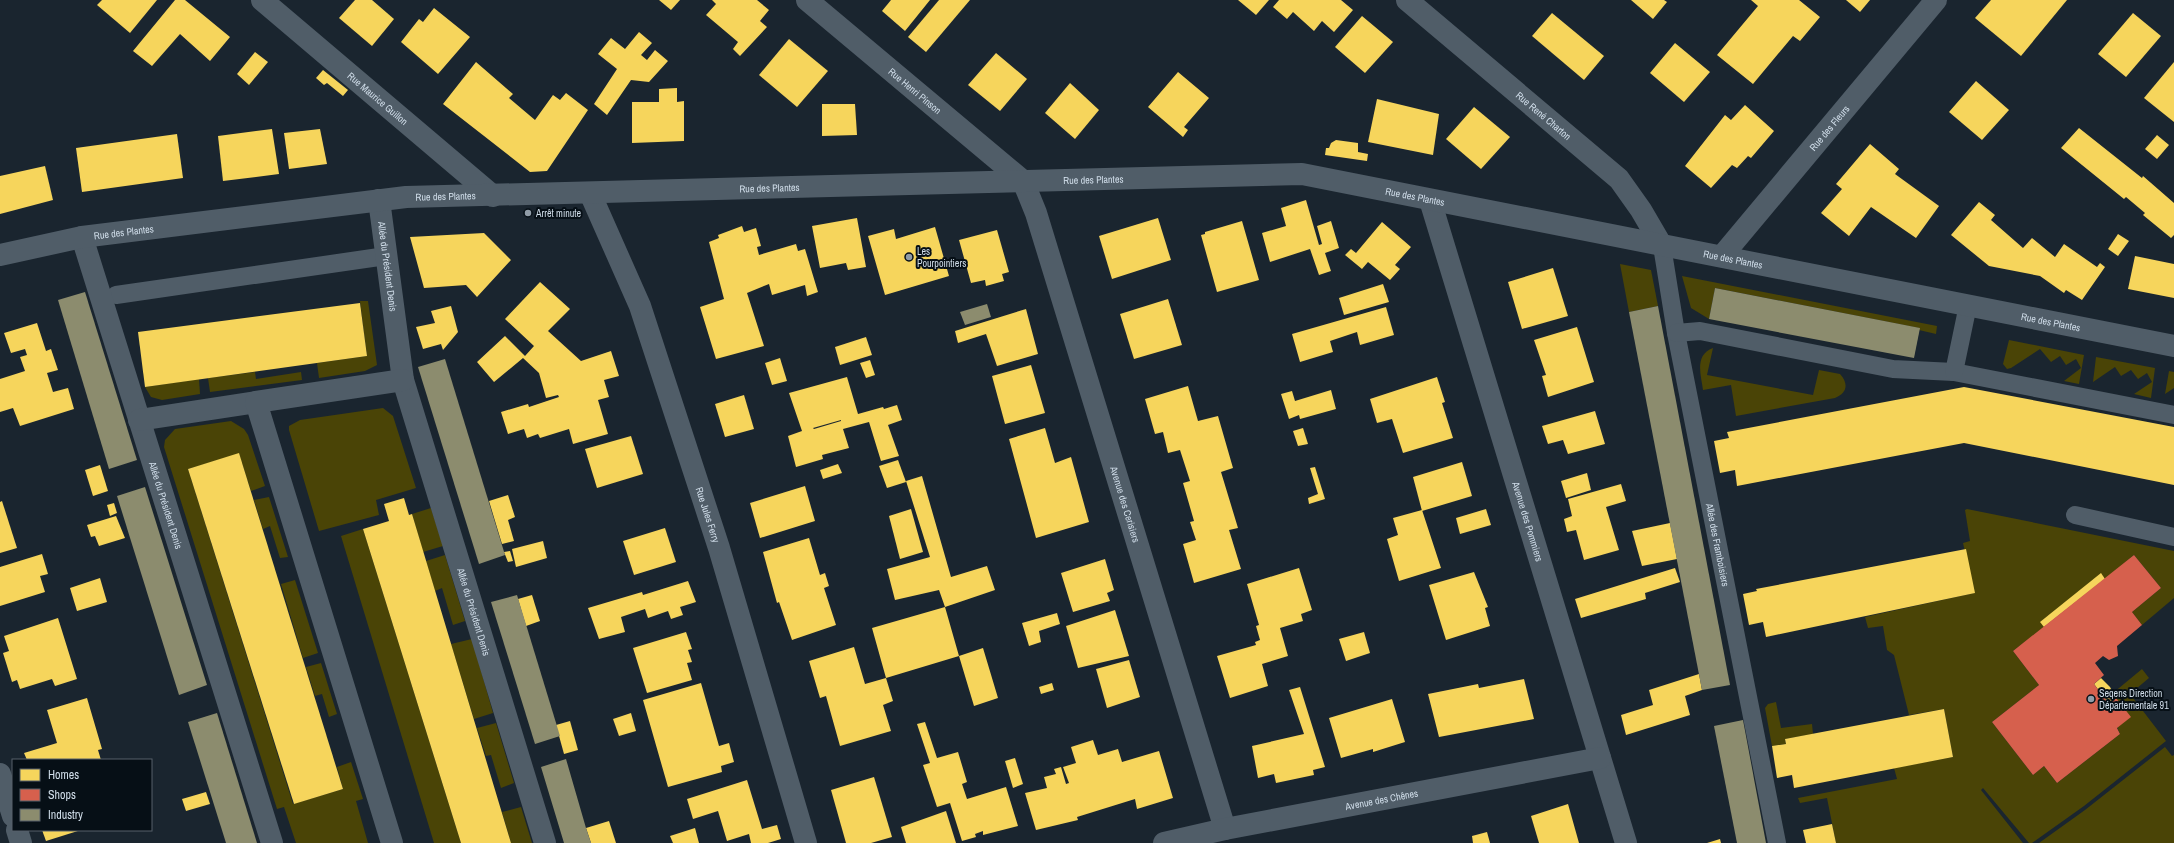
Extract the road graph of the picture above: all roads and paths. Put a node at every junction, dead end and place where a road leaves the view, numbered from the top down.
1 (262, 0) edge
2 (807, 0) edge
3 (1407, 0) edge
4 (1936, 0) edge
5 (1022, 181) junction
6 (590, 193) junction
7 (493, 196) junction
8 (379, 200) junction
9 (1430, 200) junction
10 (82, 238) junction
11 (1662, 246) junction
12 (0, 255) edge
13 (386, 256) junction
14 (1722, 256) junction
15 (116, 294) dead end
16 (1968, 305) junction
17 (1676, 333) junction
18 (2174, 346) edge
19 (1954, 372) junction
20 (403, 380) junction
21 (256, 402) junction
22 (2174, 415) edge
23 (139, 420) junction
24 (2075, 515) dead end
25 (2174, 537) edge
26 (1600, 758) junction
27 (0, 774) edge
28 (12, 813) edge
29 (1225, 830) junction
30 (17, 831) edge
31 (21, 843) edge
32 (272, 843) edge
33 (392, 843) edge
34 (545, 843) edge
35 (806, 843) edge
36 (1164, 843) edge
37 (1626, 843) edge
38 (1777, 843) edge

1 - 7 street, Rue Maurice Guillon
2 - 5 street, Rue Henri Pinson
3 - 11 street, Rue René Charton
4 - 14 street, Rue des Fleurs
5 - 6 street, Rue des Plantes
5 - 9 street, Rue des Plantes
5 - 29 street, Avenue des Cerisiers
6 - 7 street, Rue des Plantes
6 - 35 street, Rue Jules Ferry
7 - 8 street, Rue des Plantes
8 - 10 street, Rue des Plantes
8 - 13 street, Allée du Président Denis
9 - 11 street, Rue des Plantes
9 - 26 street, Avenue des Pommiers
10 - 12 street, Rue des Plantes
10 - 23 street, Allée du Président Denis
11 - 14 street, Rue des Plantes
11 - 17 lane, Allée des Framboisiers
13 - 15 lane
13 - 20 street, Allée du Président Denis
14 - 16 street, Rue des Plantes
16 - 18 street, Rue des Plantes
16 - 19 lane
17 - 19 lane
17 - 38 lane, Allée des Framboisiers
19 - 22 lane
20 - 21 street
20 - 34 street, Allée du Président Denis
21 - 23 street
21 - 33 street
23 - 32 street, Allée du Président Denis
24 - 25 lane
26 - 29 street, Avenue des Chênes
26 - 37 street, Avenue des Pommiers
27 - 28 street
29 - 36 street, Avenue des Chênes
30 - 31 street

